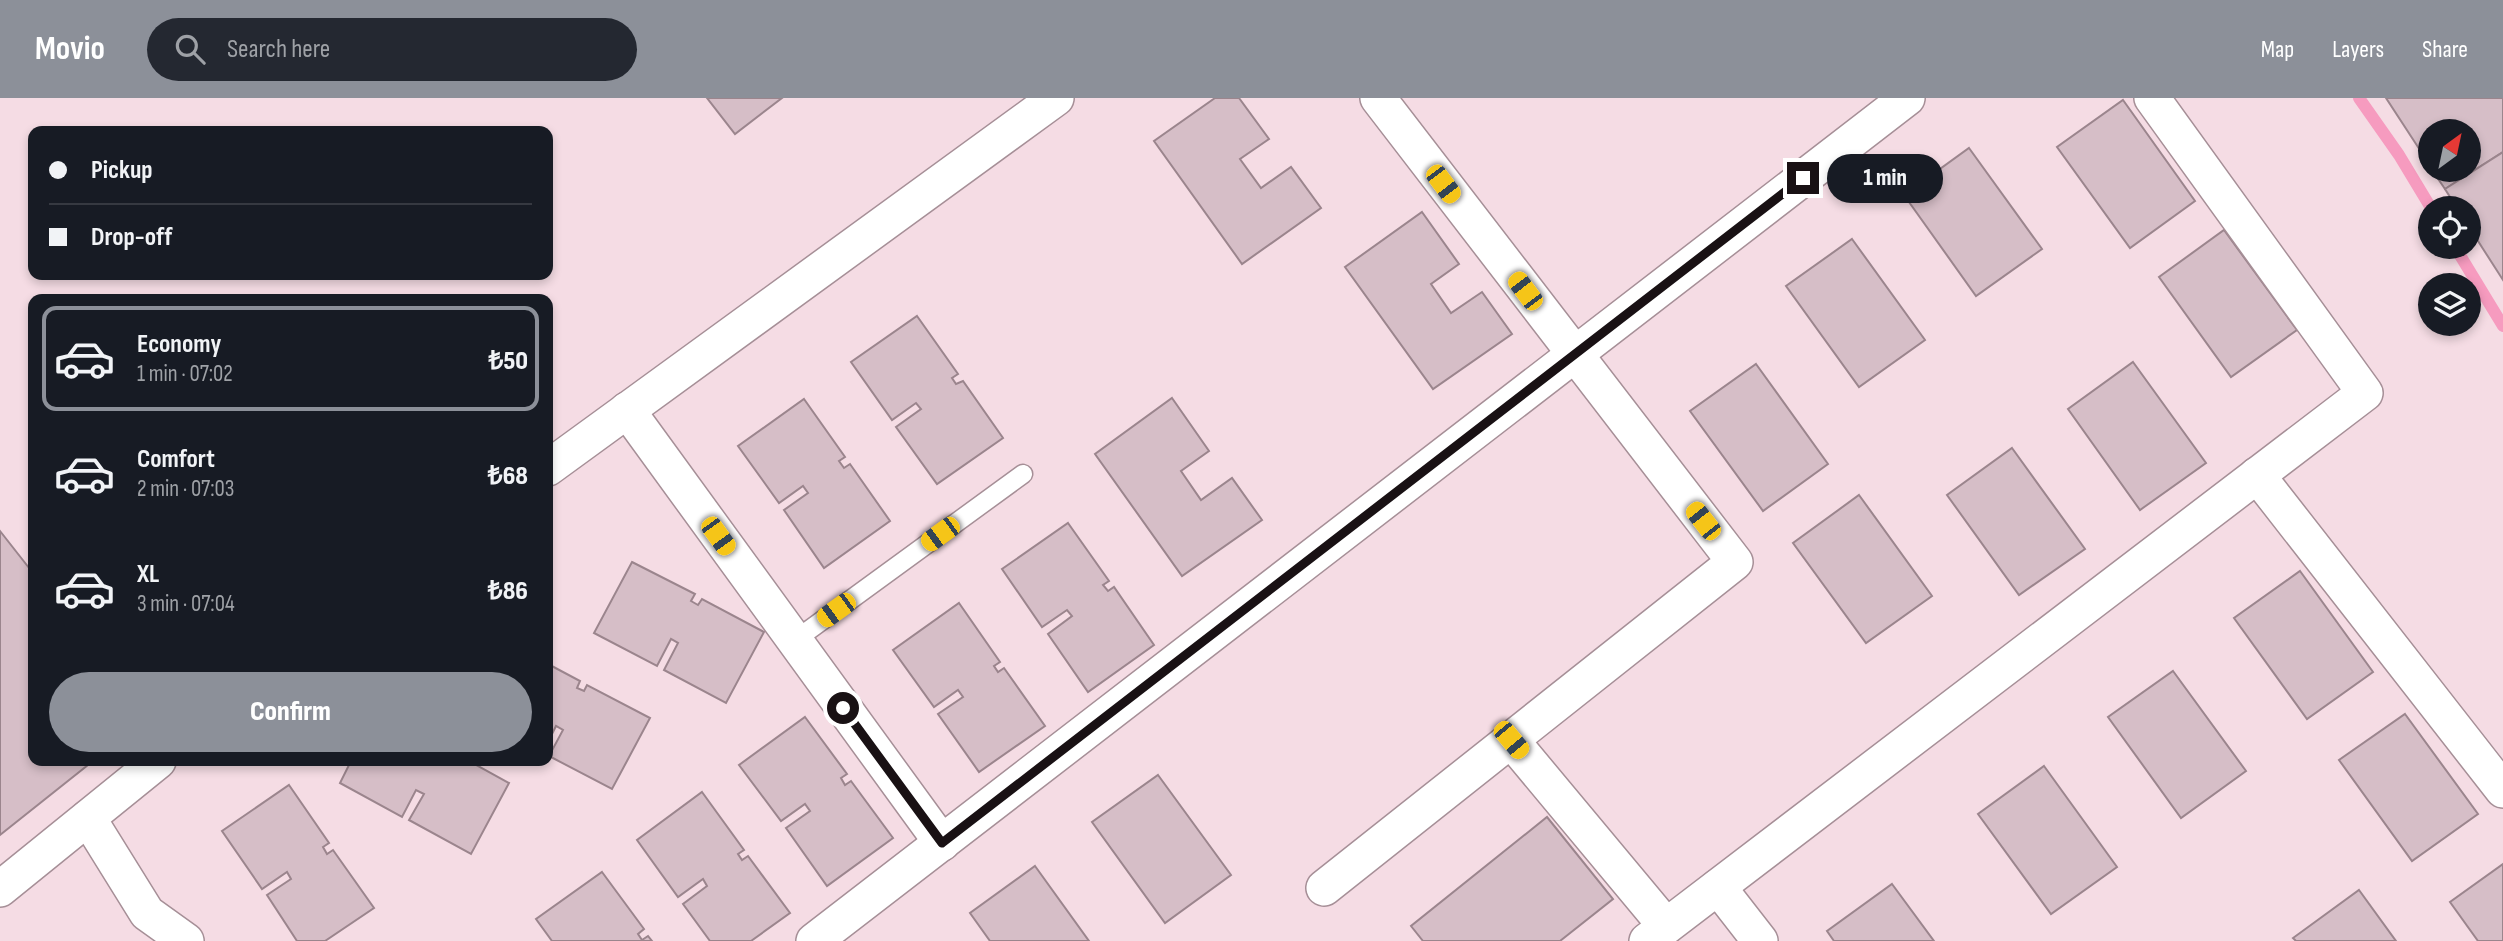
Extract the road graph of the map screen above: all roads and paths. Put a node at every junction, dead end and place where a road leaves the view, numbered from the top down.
1 (1056, 98) edge
2 (1378, 98) edge
3 (1907, 98) edge
4 (2152, 98) edge
5 (1574, 355) junction
6 (627, 410) junction
7 (553, 464) edge
8 (1023, 474) dead end
9 (2257, 475) junction
10 (794, 641) junction
11 (1511, 740) junction
12 (152, 766) edge
13 (2503, 790) edge
14 (88, 818) junction
15 (942, 843) junction
16 (1717, 887) junction
17 (1324, 888) dead end
18 (0, 889) edge
19 (1656, 934) edge
20 (186, 941) edge
21 (814, 941) edge
22 (1760, 941) edge

1 - 6 street
2 - 5 street
3 - 5 street
4 - 9 street
5 - 11 street
5 - 15 street
6 - 7 street
6 - 10 street
8 - 10 lane
9 - 13 street
9 - 16 street
10 - 15 street
11 - 17 street
11 - 19 street
12 - 14 street
14 - 18 street
14 - 20 street
15 - 21 street
16 - 19 street
16 - 22 street

